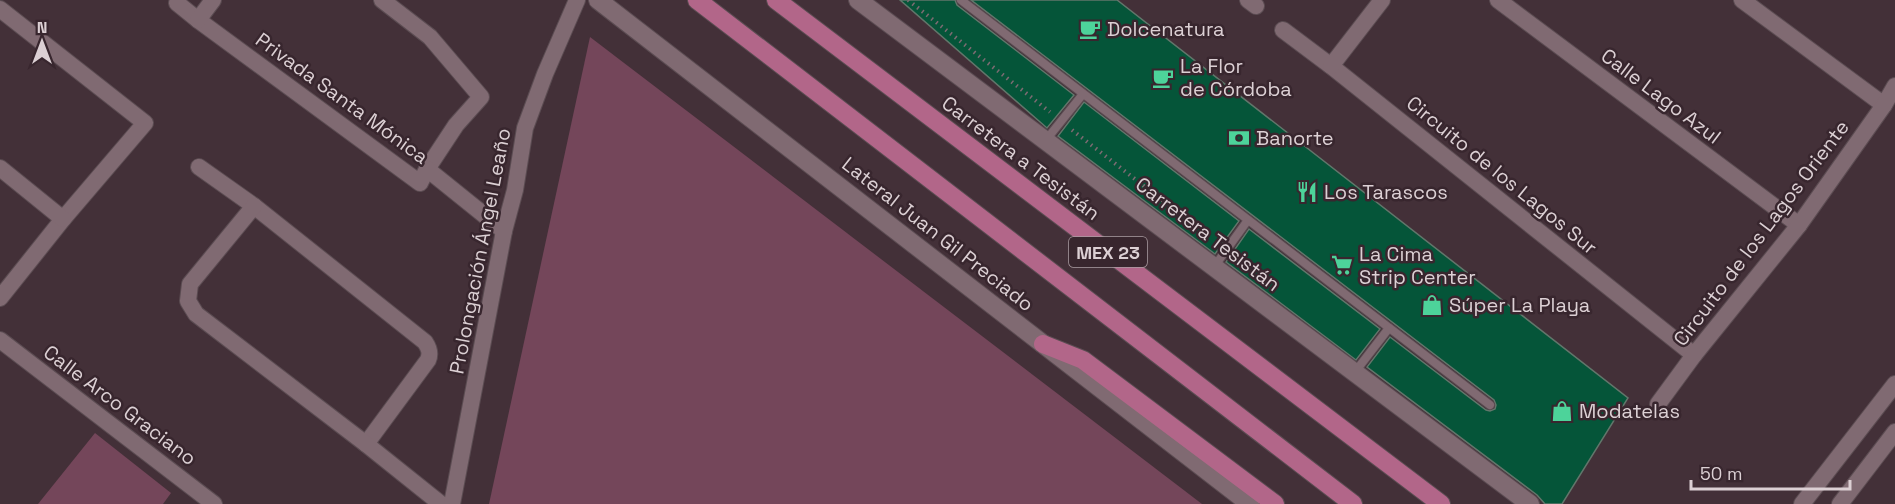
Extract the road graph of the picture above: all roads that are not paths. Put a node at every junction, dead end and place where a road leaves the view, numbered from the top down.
1 (213, 0) edge
2 (382, 0) edge
3 (588, 0) edge
4 (598, 0) edge
5 (697, 0) edge
6 (776, 0) edge
7 (858, 0) edge
8 (961, 0) edge
9 (1382, 0) edge
10 (1498, 0) edge
11 (1742, 0) edge
12 (177, 3) dead end
13 (574, 6) edge
14 (0, 9) edge
15 (198, 20) junction
16 (1283, 30) dead end
17 (1331, 66) junction
18 (1895, 86) edge
19 (1083, 93) junction
20 (1884, 105) junction
21 (1046, 140) junction
22 (199, 166) dead end
23 (0, 168) edge
24 (428, 169) junction
25 (254, 206) junction
26 (63, 219) junction
27 (1248, 220) junction
28 (1799, 225) junction
29 (504, 231) junction
30 (1214, 267) junction
31 (0, 298) edge
32 (1389, 328) junction
33 (0, 340) edge
34 (1043, 344) junction
35 (1694, 355) junction
36 (1355, 372) junction
37 (1895, 384) edge
38 (1658, 404) dead end
39 (1490, 405) dead end
40 (1895, 432) edge
41 (366, 444) junction
42 (214, 504) edge
43 (441, 504) edge
44 (452, 504) edge
45 (1250, 504) edge
46 (1275, 504) edge
47 (1353, 504) edge
48 (1441, 504) edge
49 (1530, 504) edge
50 (1802, 504) edge
51 (1840, 504) edge

1 - 15 street
2 - 24 street, Prolongación Ángel Leaño
3 - 13 street, Prolongación Ángel Leaño
4 - 34 main road, Lateral Juan Gil Preciado
5 - 47 main road, MEX 23
6 - 48 main road, Carretera a Tesistán / MEX 23
7 - 21 main road, Carretera Tesistán
8 - 19 lane
9 - 17 street
10 - 28 street, Calle Lago Azul
11 - 20 street
12 - 15 street, Privada Santa Mónica
13 - 29 street, Prolongación Ángel Leaño
14 - 26 street
15 - 24 street, Privada Santa Mónica
16 - 17 street, Circuito de los Lagos Sur
17 - 35 street, Circuito de los Lagos Sur
18 - 20 street, Circuito de los Lagos Oriente
19 - 21 lane
19 - 27 lane
20 - 28 street, Circuito de los Lagos Oriente
21 - 30 main road, Carretera Tesistán
22 - 25 street
23 - 26 street
24 - 29 street, Privada Santa Mónica
25 - 41 street
25 - 41 street
26 - 31 street
27 - 30 lane
27 - 32 lane
28 - 35 street, Circuito de los Lagos Oriente
29 - 44 street, Prolongación Ángel Leaño
30 - 36 main road, Carretera Tesistán
32 - 36 lane
32 - 39 lane
33 - 42 street, Calle Arco Graciano
34 - 45 main road, Lateral Juan Gil Preciado
34 - 46 main road
35 - 38 street, Circuito de los Lagos Oriente
36 - 49 main road, Carretera Tesistán
37 - 50 street
40 - 51 street
41 - 43 street

